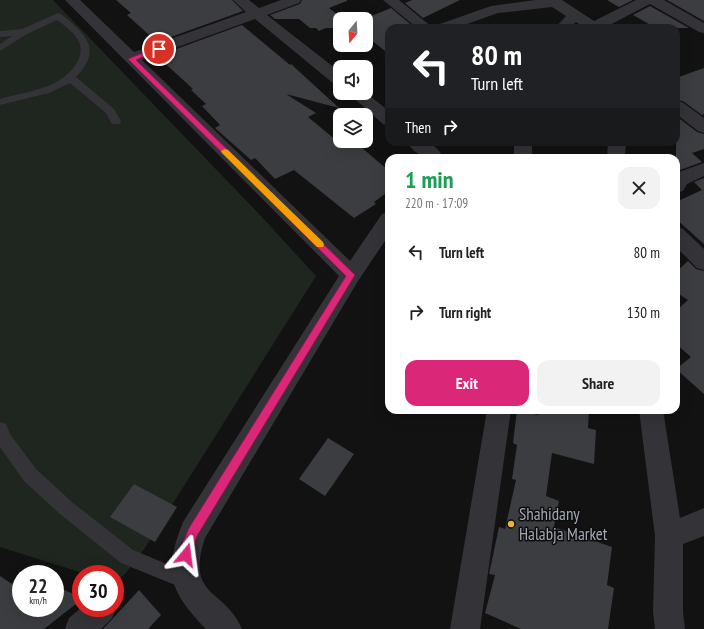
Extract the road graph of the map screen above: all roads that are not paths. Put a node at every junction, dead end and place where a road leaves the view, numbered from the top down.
1 (72, 0) edge
2 (240, 0) edge
3 (294, 0) edge
4 (390, 0) edge
5 (647, 0) edge
6 (654, 0) edge
7 (553, 1) edge
8 (257, 14) junction
9 (575, 15) junction
10 (421, 24) edge
11 (453, 24) edge
12 (566, 24) edge
13 (590, 24) edge
14 (601, 24) edge
15 (704, 29) edge
16 (24, 32) junction
17 (0, 34) edge
18 (0, 48) edge
19 (131, 59) junction
20 (333, 74) edge
21 (70, 78) junction
22 (365, 100) edge
23 (0, 102) edge
24 (680, 109) edge
25 (385, 117) edge
26 (116, 121) dead end
27 (704, 127) edge
28 (424, 146) edge
29 (435, 152) edge
30 (704, 169) edge
31 (680, 179) edge
32 (385, 226) edge
33 (680, 238) edge
34 (704, 262) edge
35 (351, 275) junction
36 (497, 414) edge
37 (652, 414) edge
38 (0, 429) edge
39 (704, 522) edge
40 (670, 536) junction
41 (186, 580) junction
42 (93, 617) edge
43 (80, 629) edge
44 (227, 629) edge
45 (465, 629) edge
46 (670, 629) edge

1 - 19 street
2 - 8 street
3 - 8 street
4 - 10 street
5 - 14 street
6 - 15 street
7 - 9 street
7 - 11 street
8 - 19 street
8 - 20 street
9 - 12 street
9 - 13 street
16 - 17 lane
16 - 18 lane
16 - 21 lane
19 - 35 street
21 - 23 lane
21 - 26 lane
22 - 25 street
24 - 27 street
28 - 29 street
30 - 31 street
32 - 35 street
33 - 34 street
35 - 41 street
36 - 45 street
37 - 40 street
38 - 41 lane
39 - 40 street
40 - 46 street
41 - 44 street
42 - 43 street

